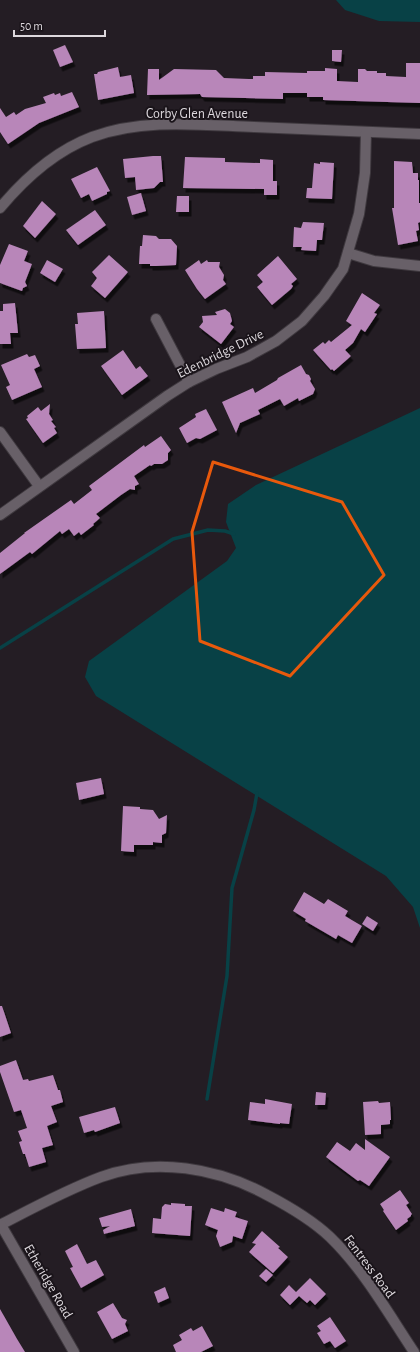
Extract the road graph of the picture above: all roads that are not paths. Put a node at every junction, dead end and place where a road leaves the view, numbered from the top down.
1 (366, 132) junction
2 (420, 134) edge
3 (0, 208) edge
4 (348, 253) junction
5 (420, 266) edge
6 (156, 320) dead end
7 (189, 382) junction
8 (0, 432) edge
9 (39, 486) junction
10 (0, 515) edge
11 (0, 1224) edge
12 (74, 1352) edge
13 (414, 1352) edge

1 - 2 street, Corby Glen Avenue
1 - 3 street, Corby Glen Avenue
1 - 4 street, Edenbridge Drive
4 - 5 street
4 - 7 street, Edenbridge Drive
6 - 7 street
7 - 9 street, Edenbridge Drive
8 - 9 street
9 - 10 street, Edenbridge Drive
11 - 12 street, Etheridge Road
11 - 13 street, Fentress Road

